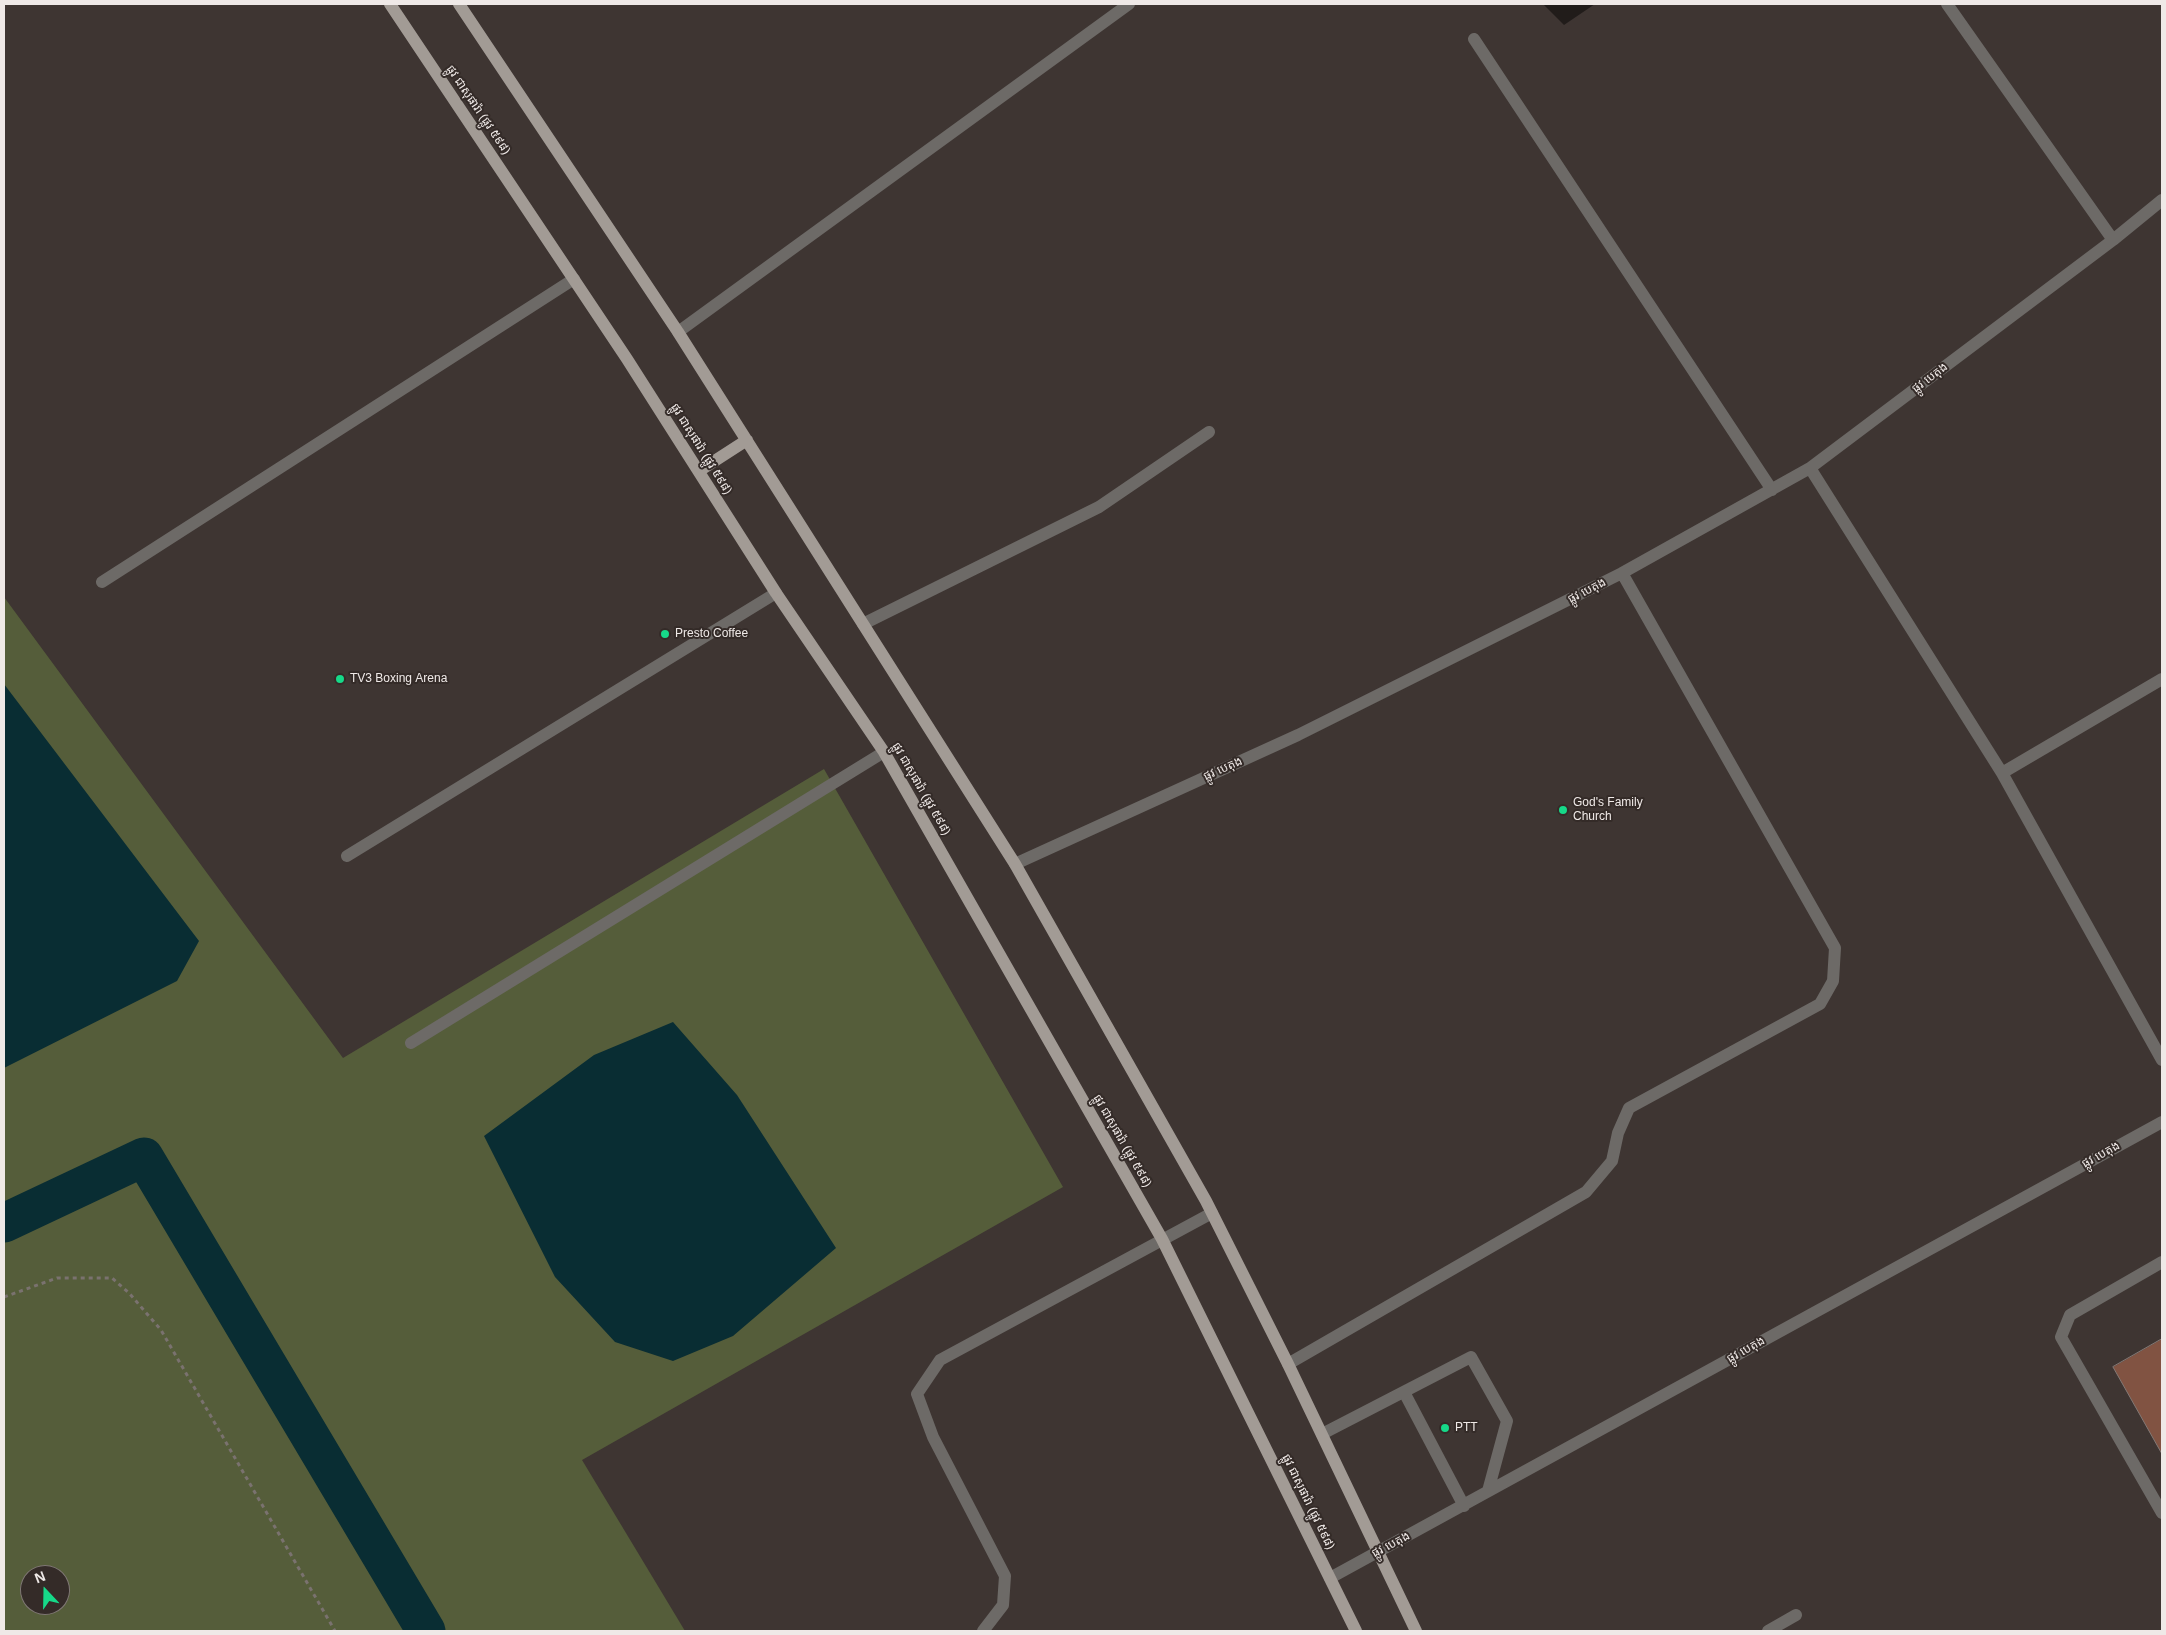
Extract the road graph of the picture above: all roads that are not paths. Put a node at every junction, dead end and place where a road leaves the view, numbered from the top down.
1 (390, 4) edge
2 (459, 4) edge
3 (1129, 4) edge
4 (1947, 4) edge
5 (1474, 39) dead end
6 (2162, 200) edge
7 (2113, 240) junction
8 (574, 279) junction
9 (678, 332) junction
10 (1209, 432) dead end
11 (746, 440) junction
12 (1810, 468) junction
13 (699, 471) junction
14 (1772, 490) junction
15 (1622, 573) junction
16 (102, 582) dead end
17 (776, 593) junction
18 (863, 624) junction
19 (2162, 679) edge
20 (884, 752) junction
21 (2002, 773) junction
22 (347, 856) dead end
23 (1015, 864) junction
24 (411, 1043) dead end
25 (2162, 1060) edge
26 (2162, 1122) edge
27 (1212, 1213) junction
28 (1162, 1239) junction
29 (2162, 1262) edge
30 (1288, 1364) junction
31 (1404, 1392) junction
32 (1322, 1434) junction
33 (1488, 1491) junction
34 (1464, 1506) junction
35 (2162, 1513) edge
36 (1378, 1552) junction
37 (1330, 1578) junction
38 (1796, 1615) dead end
39 (982, 1631) edge
40 (1356, 1631) edge
41 (1416, 1631) edge
42 (1768, 1631) edge

1 - 8 main road, ផ្លូវ ជាសុផារ៉ា (ផ្លូវ ៥៩៨)
2 - 9 main road
3 - 9 street
4 - 7 street
5 - 14 street
6 - 7 street, ផ្លូវ បេតុង
7 - 12 street, ផ្លូវ បេតុង
8 - 13 main road, ផ្លូវ ជាសុផារ៉ា (ផ្លូវ ៥៩៨)
8 - 16 street
9 - 11 main road
10 - 18 street
11 - 13 main road
11 - 18 main road
12 - 14 street, ផ្លូវ បេតុង
12 - 21 street
13 - 17 main road, ផ្លូវ ជាសុផារ៉ា (ផ្លូវ ៥៩៨)
14 - 15 street, ផ្លូវ បេតុង
15 - 23 street, ផ្លូវ បេតុង
15 - 30 street
17 - 20 main road, ផ្លូវ ជាសុផារ៉ា (ផ្លូវ ៥៩៨)
17 - 22 street
18 - 23 main road
19 - 21 street
20 - 24 street
20 - 28 main road, ផ្លូវ ជាសុផារ៉ា (ផ្លូវ ៥៩៨)
21 - 25 street
23 - 27 main road
26 - 33 street, ផ្លូវ បេតុង
27 - 28 street
27 - 30 main road
28 - 37 main road, ផ្លូវ ជាសុផារ៉ា (ផ្លូវ ៥៩៨)
28 - 39 street
29 - 35 street
30 - 32 main road
31 - 32 street
31 - 33 street
31 - 34 street
32 - 36 main road
33 - 34 street, ផ្លូវ បេតុង
34 - 36 street, ផ្លូវ បេតុង
36 - 37 street, ផ្លូវ បេតុង
36 - 41 main road
37 - 40 main road, ផ្លូវ ជាសុផារ៉ា (ផ្លូវ ៥៩៨)
38 - 42 street

